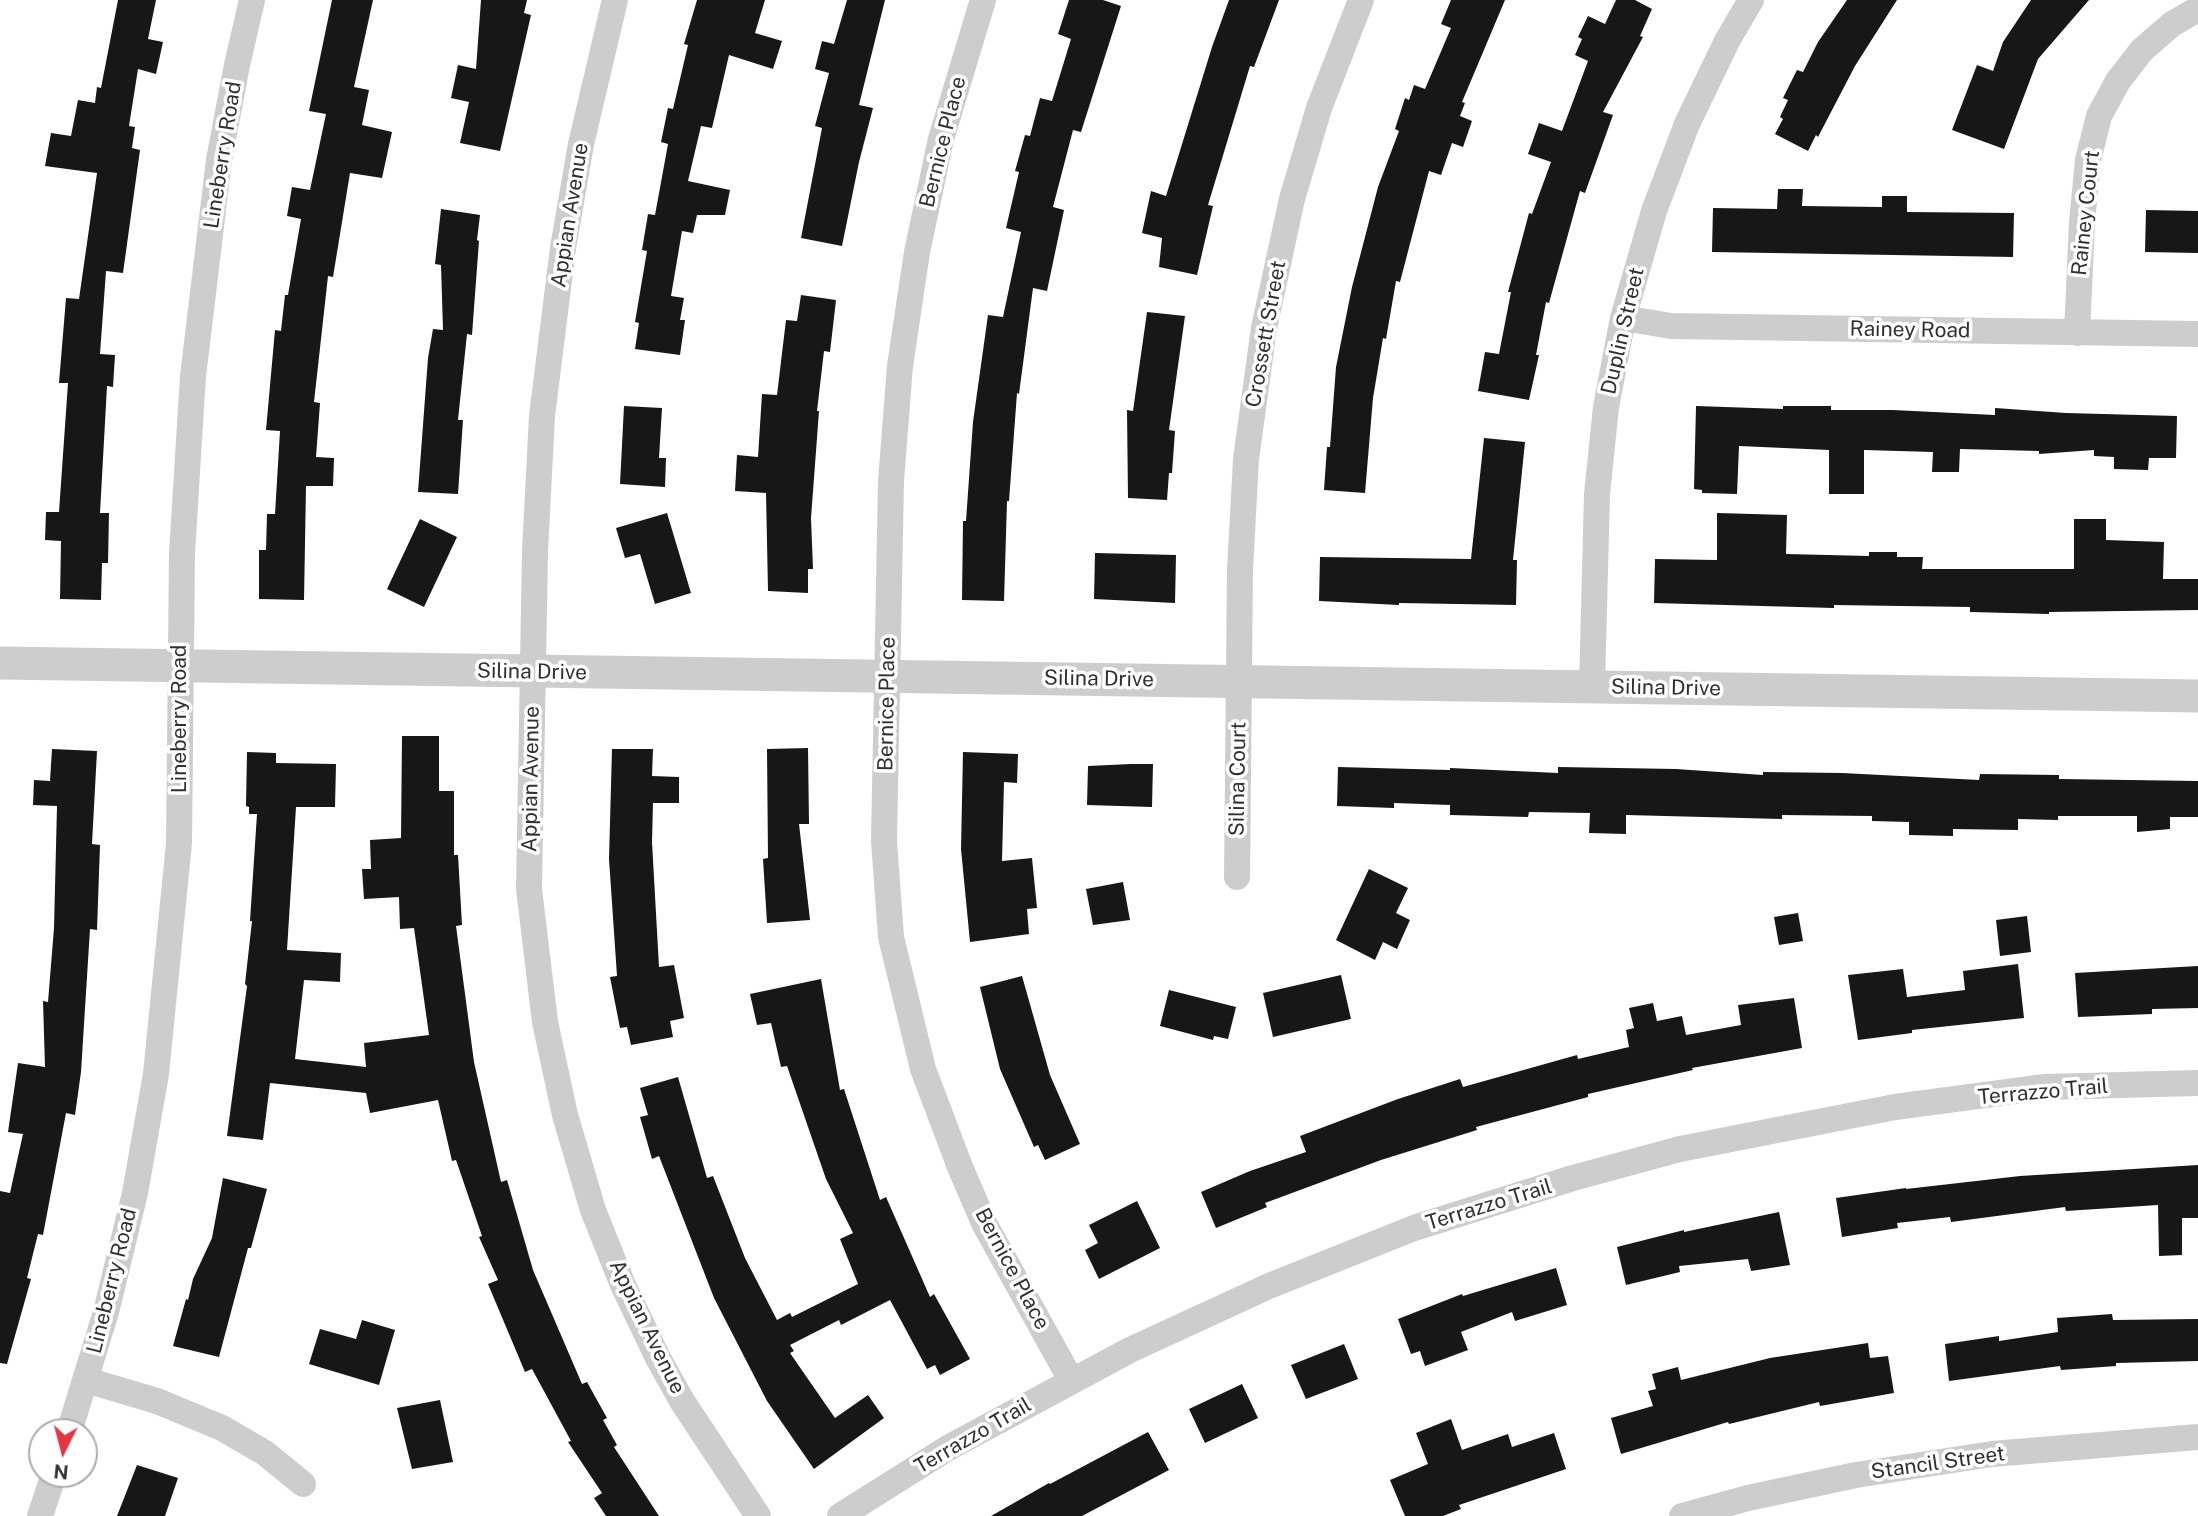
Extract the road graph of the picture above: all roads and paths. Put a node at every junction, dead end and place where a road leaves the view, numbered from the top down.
1 (252, 0) edge
2 (615, 0) edge
3 (983, 0) edge
4 (1362, 0) edge
5 (1751, 0) edge
6 (2198, 9) edge
7 (1623, 318) junction
8 (2077, 333) junction
9 (2198, 334) edge
10 (0, 663) edge
11 (180, 667) junction
12 (533, 672) junction
13 (888, 676) junction
14 (1240, 681) junction
15 (1592, 686) junction
16 (2198, 696) edge
17 (1237, 877) dead end
18 (2198, 1083) edge
19 (86, 1380) junction
20 (1071, 1380) junction
21 (74, 1418) edge
22 (2198, 1437) edge
23 (303, 1484) dead end
24 (49, 1488) edge
25 (40, 1516) edge
26 (758, 1516) edge
27 (839, 1516) edge
28 (1682, 1516) edge

1 - 11 street, Lineberry Road
2 - 12 street, Appian Avenue
3 - 13 street, Bernice Place
4 - 14 street, Crossett Street
5 - 7 street, Duplin Street
6 - 8 street, Rainey Court
7 - 8 street, Rainey Road
7 - 15 street, Duplin Street
8 - 9 street, Rainey Road
10 - 11 street, Silina Drive
11 - 12 street, Silina Drive
11 - 19 street, Lineberry Road
12 - 13 street, Silina Drive
12 - 26 street, Appian Avenue
13 - 14 street, Silina Drive
13 - 20 street, Bernice Place
14 - 15 street, Silina Drive
14 - 17 street, Silina Court
15 - 16 street, Silina Drive
18 - 20 street, Terrazzo Trail
19 - 21 street, Lineberry Road
19 - 23 street
20 - 27 street, Terrazzo Trail
22 - 28 street, Stancil Street
24 - 25 street

